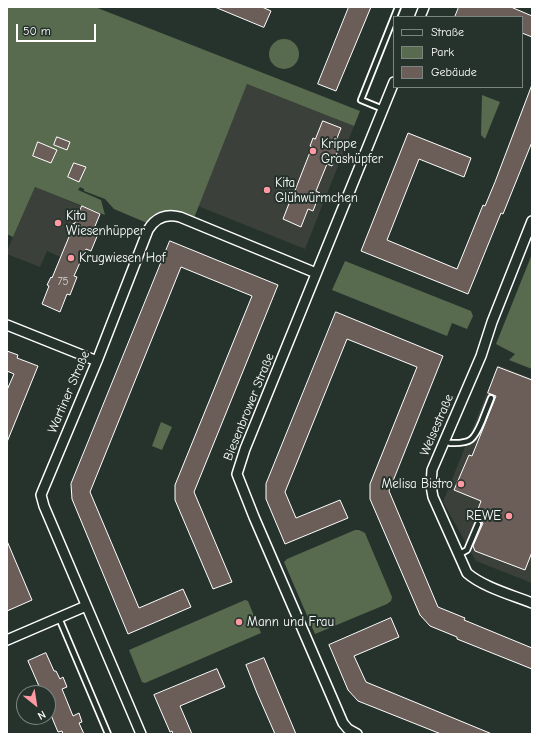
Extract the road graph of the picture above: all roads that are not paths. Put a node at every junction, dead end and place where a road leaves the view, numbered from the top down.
1 (393, 20) edge
2 (393, 84) edge
3 (383, 109) junction
4 (532, 221) edge
5 (316, 273) junction
6 (7, 325) edge
7 (96, 361) junction
8 (491, 398) dead end
9 (450, 443) dead end
10 (478, 524) dead end
11 (458, 555) junction
12 (532, 603) edge
13 (86, 606) junction
14 (59, 618) junction
15 (7, 640) edge
16 (108, 734) edge
17 (141, 734) edge
18 (357, 734) edge

1 - 3 lane
2 - 3 street, Biesenbrower Straße
3 - 5 street, Biesenbrower Straße
4 - 11 street, Welsestraße
5 - 7 street, Wartiner Straße
5 - 18 street, Biesenbrower Straße
6 - 7 street
7 - 13 street, Wartiner Straße
8 - 9 lane
10 - 11 lane
11 - 12 street, Welsestraße
13 - 14 street
13 - 17 street, Wartiner Straße
14 - 15 street
14 - 16 lane

